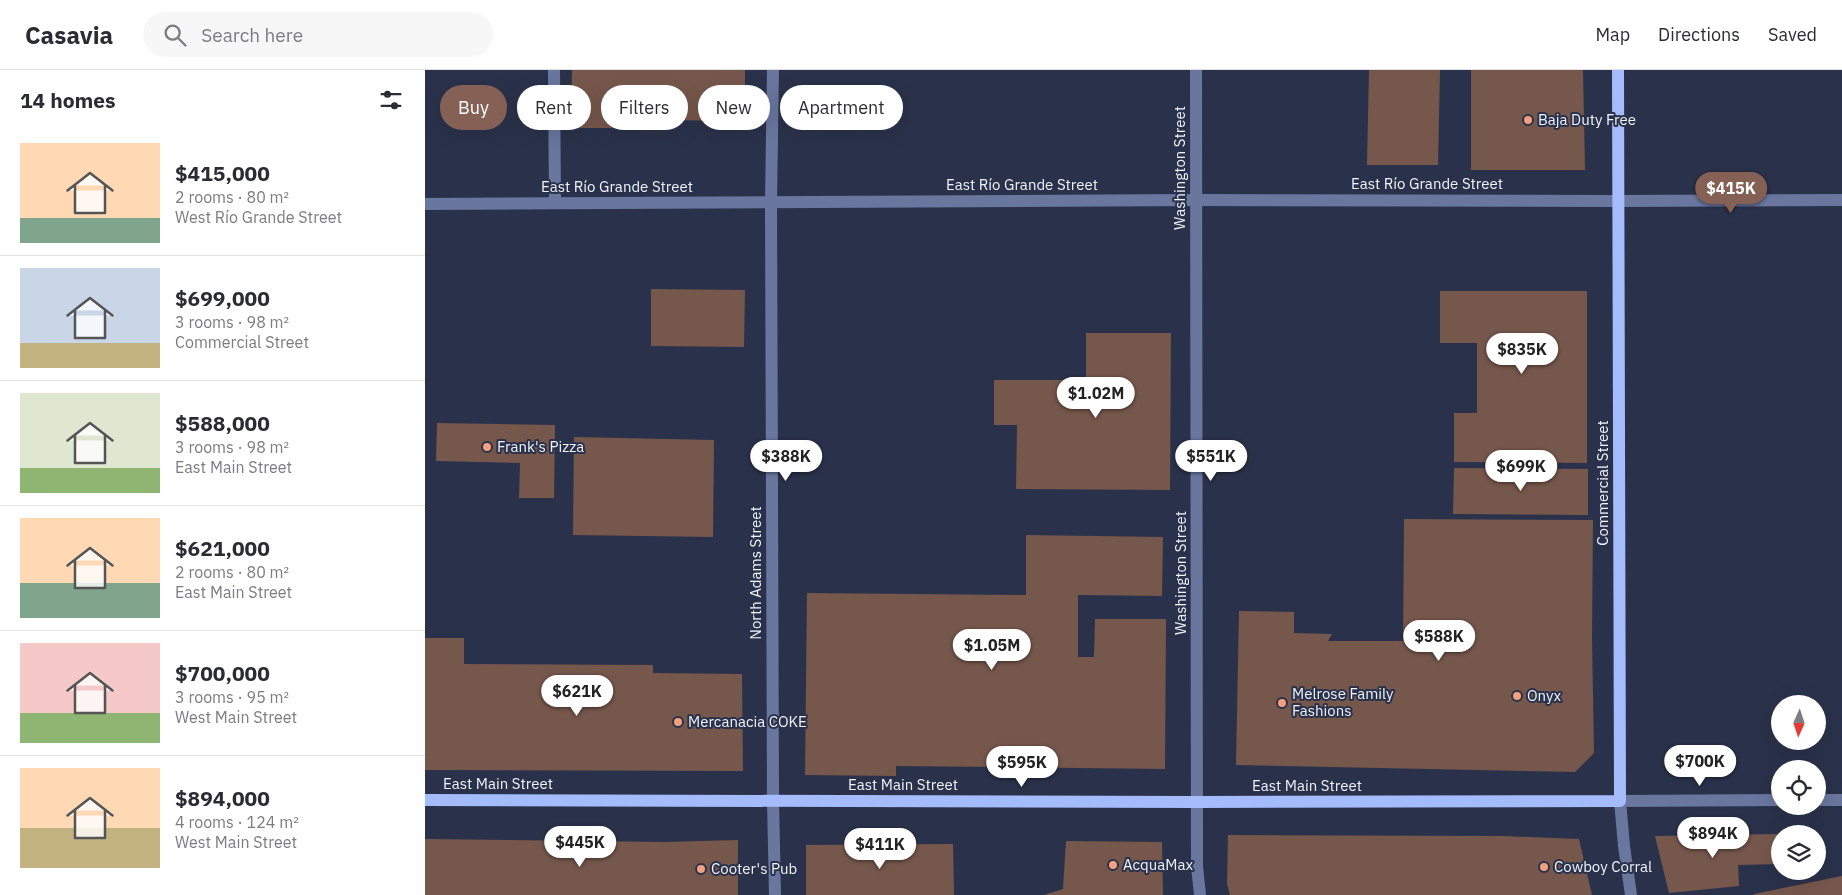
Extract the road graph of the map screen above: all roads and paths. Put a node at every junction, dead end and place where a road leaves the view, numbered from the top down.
1 (554, 70) edge
2 (773, 70) edge
3 (1196, 70) edge
4 (1618, 70) edge
5 (1197, 200) junction
6 (1842, 200) edge
7 (1619, 201) junction
8 (771, 202) junction
9 (425, 204) edge
10 (555, 204) junction
11 (425, 800) edge
12 (773, 800) junction
13 (1771, 800) edge
14 (1826, 800) edge
15 (1842, 800) edge
16 (1620, 801) junction
17 (1197, 802) junction
18 (775, 895) edge
19 (1200, 895) edge
20 (1631, 895) edge

1 - 10 street
2 - 8 street, North Adams Street
3 - 5 street, Washington Street
4 - 7 main road, Commercial Street
5 - 7 street, East Río Grande Street
5 - 8 street, East Río Grande Street
5 - 17 street, Washington Street
6 - 7 street, East Río Grande Street
7 - 16 main road, Commercial Street
8 - 10 street, East Río Grande Street
8 - 12 street, North Adams Street
9 - 10 street, East Río Grande Street
11 - 12 main road, East Main Street
12 - 17 main road, East Main Street
12 - 18 street, North Adams Street
13 - 16 street
14 - 15 street
16 - 17 main road, East Main Street
16 - 20 street, Commercial Street
17 - 19 street, Washington Street

